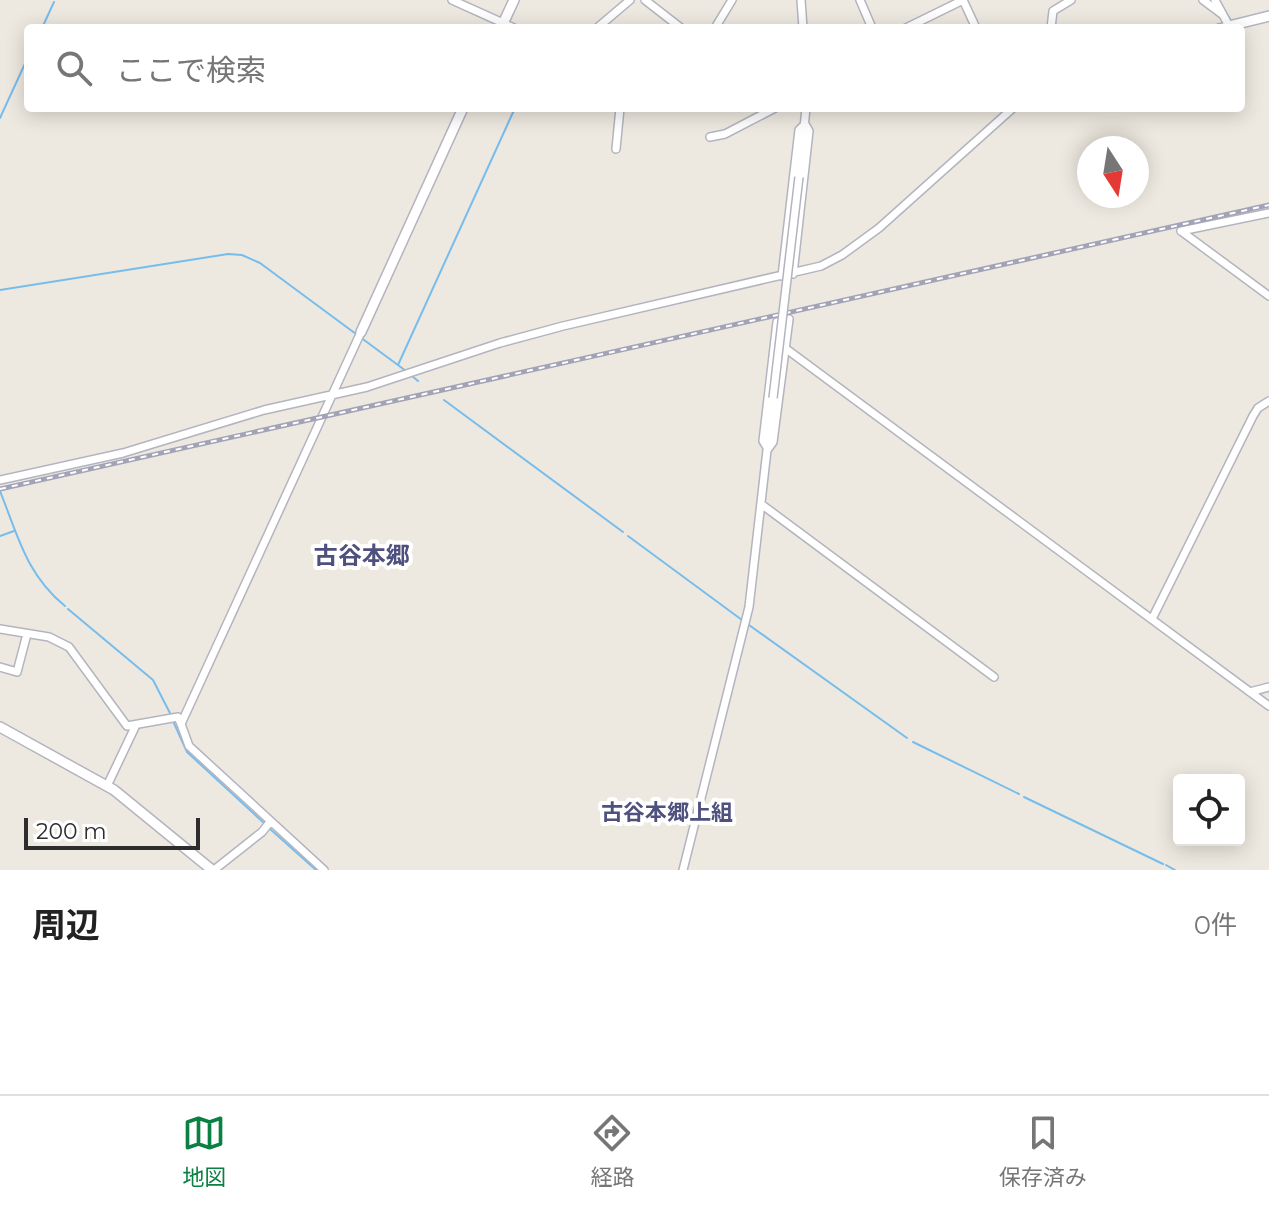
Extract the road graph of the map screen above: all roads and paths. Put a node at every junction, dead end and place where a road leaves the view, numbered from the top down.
1 (452, 0) edge
2 (514, 0) edge
3 (630, 0) edge
4 (645, 0) edge
5 (732, 0) edge
6 (801, 0) edge
7 (860, 0) edge
8 (963, 0) edge
9 (1071, 0) edge
10 (1203, 0) edge
11 (1215, 0) edge
12 (1269, 16) edge
13 (1224, 23) edge
14 (498, 24) edge
15 (503, 24) edge
16 (602, 24) edge
17 (676, 24) edge
18 (718, 24) edge
19 (803, 24) edge
20 (870, 24) edge
21 (914, 24) edge
22 (974, 24) edge
23 (1051, 24) edge
24 (461, 112) edge
25 (620, 112) edge
26 (767, 112) edge
27 (806, 112) edge
28 (1009, 112) edge
29 (805, 124) junction
30 (710, 137) dead end
31 (616, 149) dead end
32 (1269, 213) edge
33 (793, 274) junction
34 (782, 276) junction
35 (1269, 296) edge
36 (789, 319) dead end
37 (777, 322) dead end
38 (361, 332) joint
39 (785, 348) junction
40 (332, 395) junction
41 (1269, 401) edge
42 (768, 449) junction
43 (0, 480) edge
44 (761, 504) junction
45 (1152, 619) junction
46 (0, 629) edge
47 (27, 634) junction
48 (0, 667) edge
49 (994, 677) dead end
50 (1269, 687) edge
51 (1250, 692) junction
52 (1269, 706) edge
53 (181, 724) junction
54 (0, 727) edge
55 (135, 727) junction
56 (107, 786) junction
57 (270, 822) junction
58 (213, 870) edge
59 (324, 870) edge
60 (683, 870) edge

1 - 14 street
2 - 15 street
3 - 16 street
4 - 17 street
5 - 18 street
6 - 19 street
7 - 20 street
8 - 21 street
8 - 22 street
9 - 23 street
10 - 13 street
11 - 13 street
12 - 13 street
24 - 38 street
25 - 31 street
26 - 30 street
27 - 29 street
28 - 33 street
29 - 33 street
29 - 34 street
29 - 42 street, bridge
32 - 35 street
33 - 34 street
34 - 40 street
36 - 39 street
37 - 42 street
38 - 40 street
39 - 42 street
39 - 45 street
40 - 43 street
40 - 53 street
41 - 45 street
42 - 44 street
44 - 49 street
44 - 60 street
45 - 51 street
46 - 47 street
47 - 48 street
47 - 55 street
50 - 51 street
51 - 52 street
53 - 55 street
53 - 57 street
54 - 56 street
55 - 56 street
56 - 58 street
57 - 58 street
57 - 59 street

